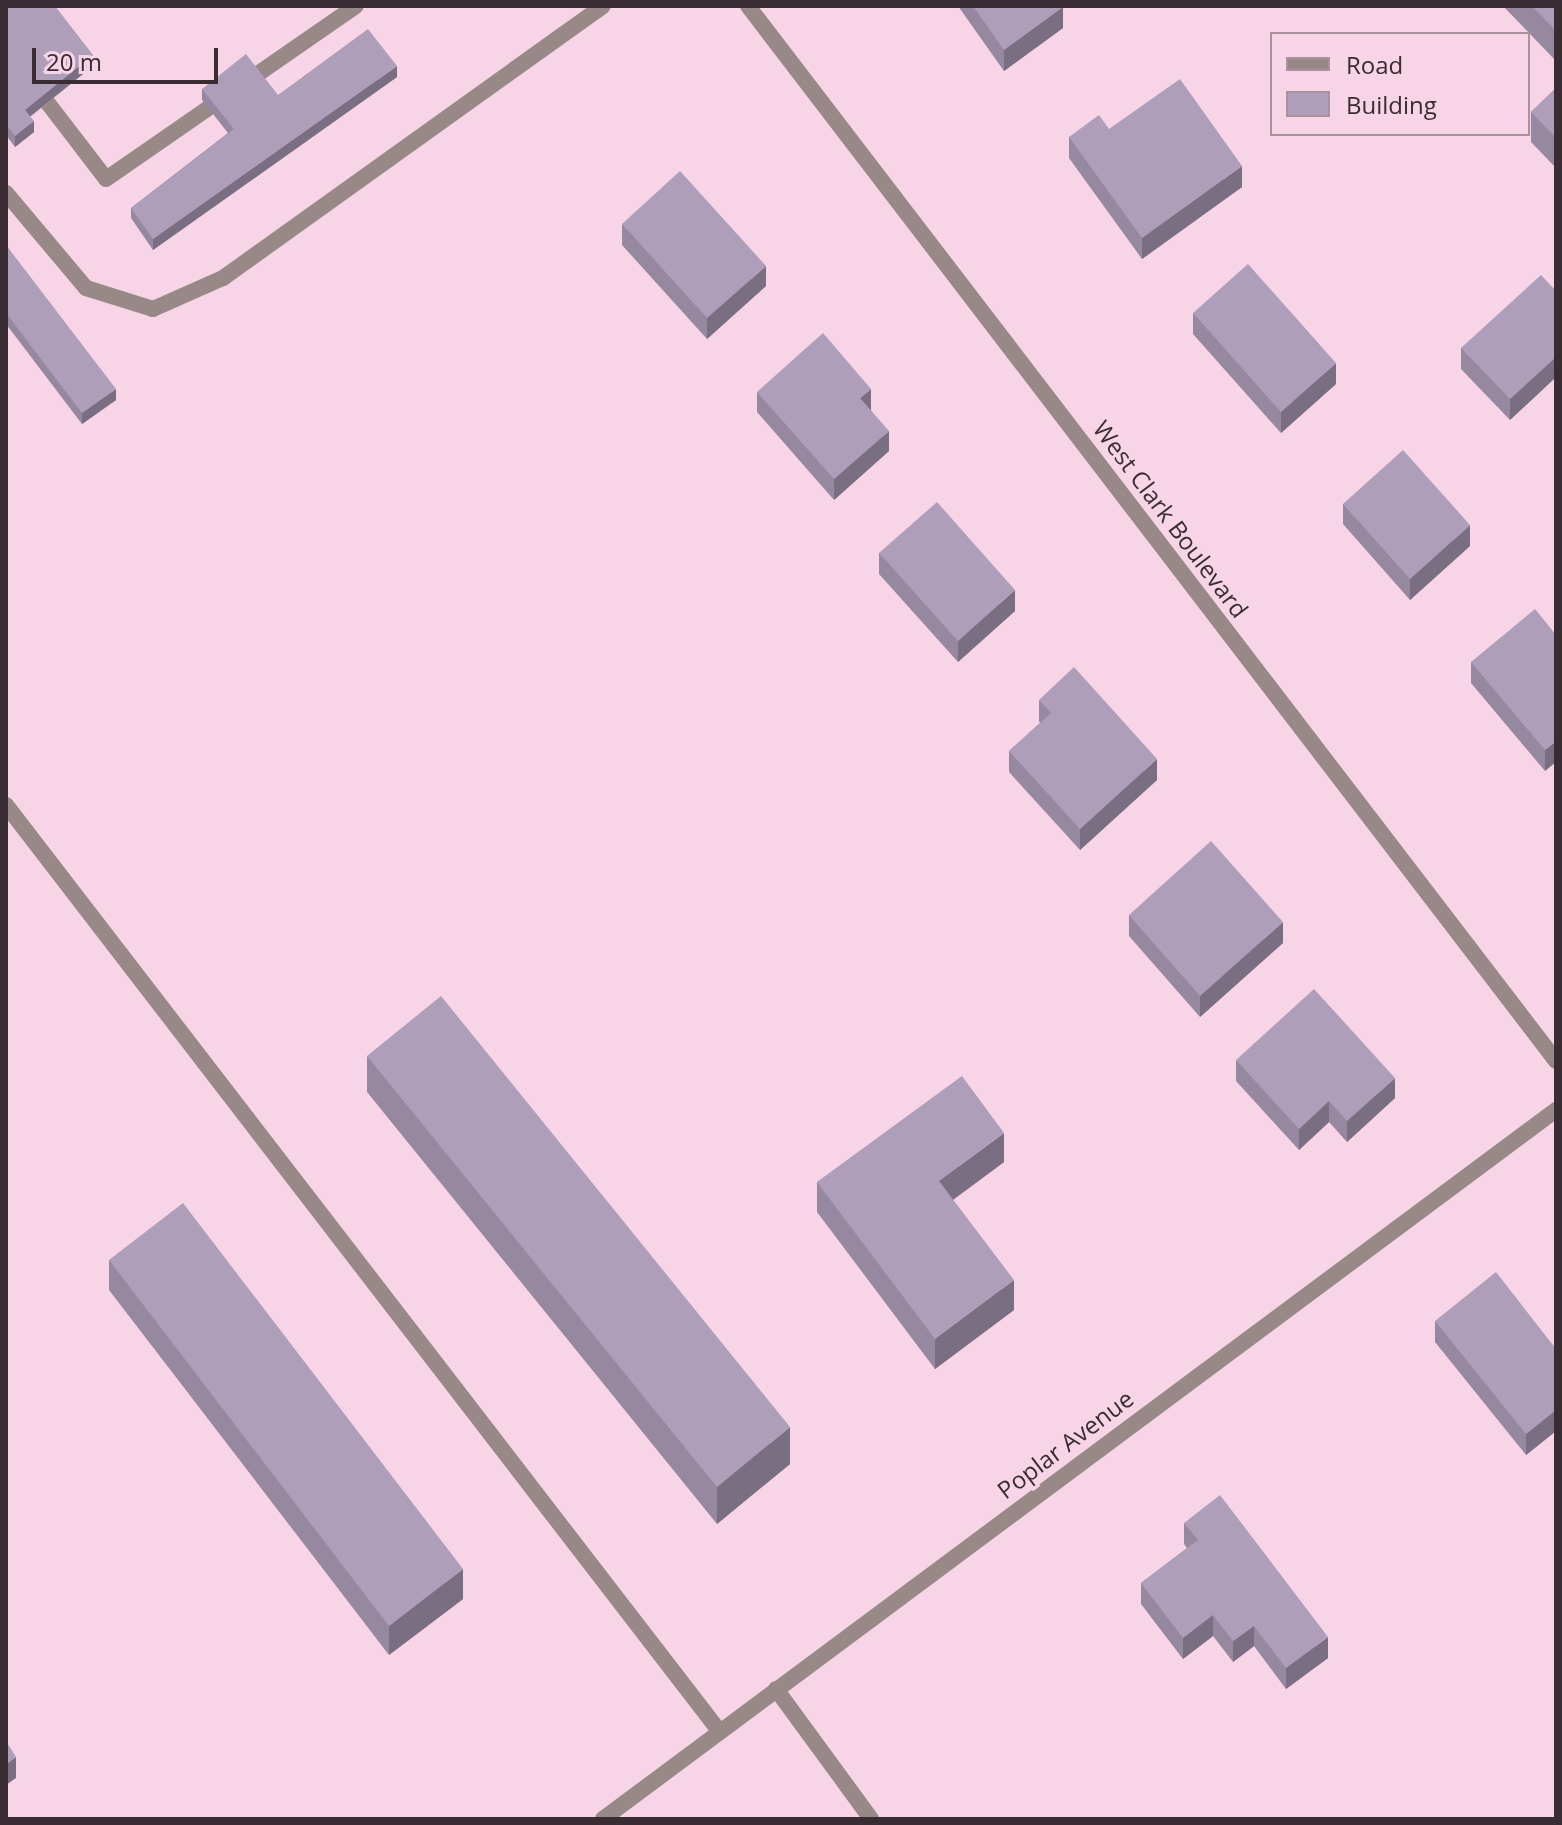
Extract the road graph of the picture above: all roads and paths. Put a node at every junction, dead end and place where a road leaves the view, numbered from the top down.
1 (356, 6) edge
2 (603, 6) edge
3 (748, 6) edge
4 (23, 70) edge
5 (6, 193) edge
6 (6, 805) edge
7 (1556, 1061) edge
8 (1556, 1110) edge
9 (776, 1689) junction
10 (720, 1732) junction
11 (603, 1819) edge
12 (871, 1819) edge

1 - 4 street
2 - 5 street
3 - 7 street, West Clark Boulevard
6 - 10 street
8 - 9 street, Poplar Avenue
9 - 10 street, Poplar Avenue
9 - 12 street
10 - 11 street, Poplar Avenue

